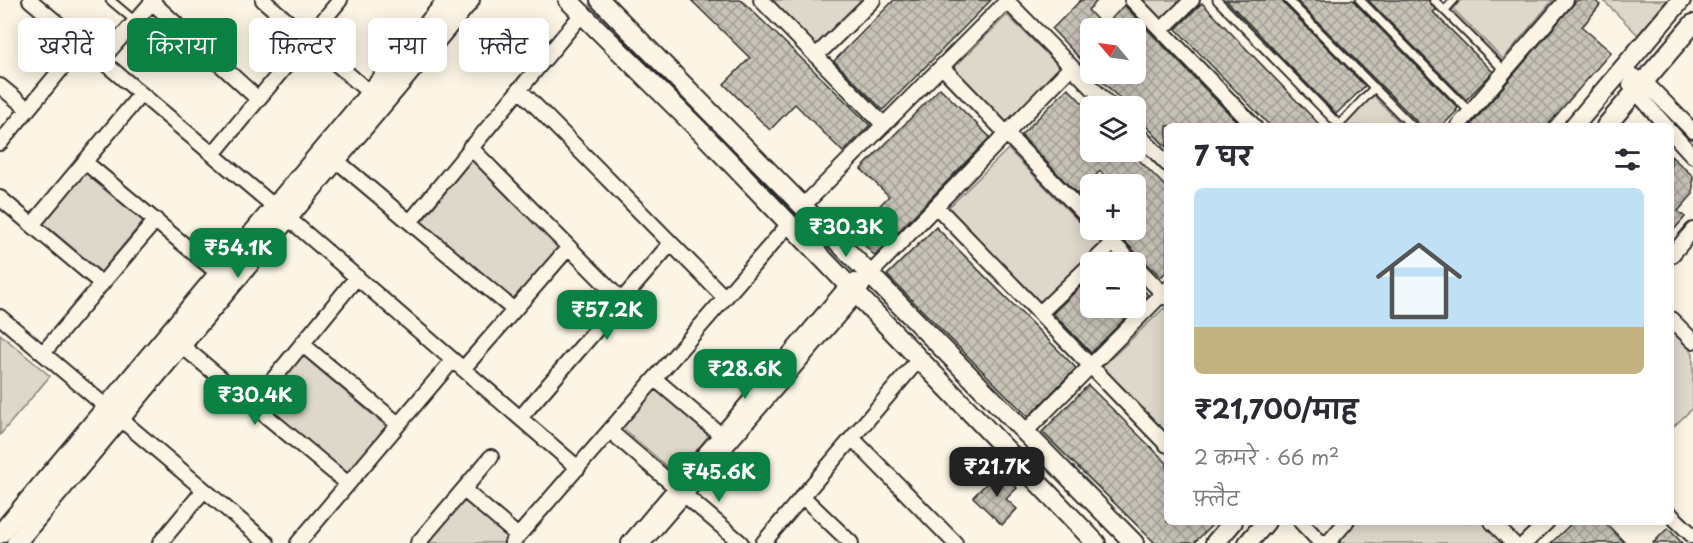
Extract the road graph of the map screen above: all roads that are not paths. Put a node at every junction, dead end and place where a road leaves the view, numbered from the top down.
1 (30, 0) edge
2 (110, 0) edge
3 (263, 0) edge
4 (340, 0) edge
5 (448, 0) edge
6 (470, 0) edge
7 (568, 0) edge
8 (600, 0) edge
9 (761, 0) edge
10 (873, 0) edge
11 (1132, 0) edge
12 (1192, 0) edge
13 (1217, 0) edge
14 (1288, 0) edge
15 (1360, 0) edge
16 (1434, 0) edge
17 (1454, 0) edge
18 (1566, 0) edge
19 (1681, 0) edge
20 (153, 1) edge
21 (1006, 1) edge
22 (1444, 10) junction
23 (582, 14) junction
24 (51, 18) edge
25 (131, 18) edge
26 (138, 18) edge
27 (284, 18) edge
28 (325, 18) edge
29 (1693, 24) edge
30 (127, 30) edge
31 (1161, 30) junction
32 (115, 44) edge
33 (816, 56) junction
34 (942, 67) junction
35 (1071, 67) junction
36 (1621, 70) junction
37 (1504, 71) junction
38 (59, 72) edge
39 (115, 72) edge
40 (280, 72) edge
41 (346, 72) edge
42 (0, 86) edge
43 (1639, 87) junction
44 (1374, 88) junction
45 (519, 89) junction
46 (370, 93) junction
47 (141, 94) junction
48 (1100, 96) edge
49 (258, 99) junction
50 (28, 109) junction
51 (1470, 112) junction
52 (1251, 123) edge
53 (1335, 123) edge
54 (1341, 123) edge
55 (1409, 123) edge
56 (1461, 123) edge
57 (1577, 123) edge
58 (1609, 123) edge
59 (1664, 123) edge
60 (884, 125) junction
61 (1693, 131) edge
62 (1007, 133) junction
63 (1674, 135) edge
64 (1146, 142) edge
65 (0, 143) edge
66 (470, 147) junction
67 (213, 154) junction
68 (1693, 156) edge
69 (336, 160) junction
70 (1164, 161) edge
71 (86, 162) junction
72 (0, 198) edge
73 (803, 206) junction
74 (936, 206) junction
75 (1080, 210) edge
76 (281, 212) junction
77 (156, 220) junction
78 (410, 222) junction
79 (789, 224) junction
80 (32, 225) junction
81 (1693, 230) edge
82 (1110, 240) edge
83 (671, 243) junction
84 (1113, 243) junction
85 (569, 247) junction
86 (1104, 252) edge
87 (1122, 252) edge
88 (1674, 252) edge
89 (219, 274) junction
90 (870, 274) junction
91 (1080, 275) edge
92 (1146, 275) edge
93 (357, 278) junction
94 (102, 284) junction
95 (852, 290) junction
96 (1164, 292) edge
97 (1164, 294) edge
98 (725, 298) junction
99 (621, 300) junction
100 (514, 310) junction
101 (1040, 313) junction
102 (0, 317) edge
103 (1674, 321) edge
104 (1693, 341) edge
105 (302, 344) junction
106 (181, 345) junction
107 (44, 353) junction
108 (919, 359) junction
109 (458, 365) junction
110 (1091, 366) junction
111 (655, 379) junction
112 (253, 404) junction
113 (113, 413) junction
114 (520, 418) junction
115 (398, 424) junction
116 (610, 430) junction
117 (1025, 432) junction
118 (721, 435) junction
119 (852, 438) junction
120 (1164, 442) edge
121 (491, 457) dead end
122 (578, 468) junction
123 (348, 484) junction
124 (204, 490) junction
125 (464, 490) junction
126 (681, 490) junction
127 (802, 496) junction
128 (1674, 517) edge
129 (1230, 525) edge
130 (1263, 525) edge
131 (1304, 525) edge
132 (1343, 525) edge
133 (1495, 525) edge
134 (1544, 525) edge
135 (0, 534) edge
136 (1693, 536) edge
137 (515, 540) edge
138 (1086, 540) edge
139 (16, 543) edge
140 (160, 543) edge
141 (267, 543) edge
142 (298, 543) edge
143 (418, 543) edge
144 (629, 543) edge
145 (643, 543) edge
146 (741, 543) edge
147 (763, 543) edge
148 (850, 543) edge
149 (955, 543) edge
150 (1134, 543) edge
151 (1215, 543) edge
152 (1248, 543) edge
153 (1321, 543) edge
154 (1328, 543) edge
155 (1513, 543) edge
156 (1525, 543) edge

1 - 24 street
2 - 25 lane
3 - 27 street
4 - 28 street
5 - 46 street
6 - 69 street
7 - 23 street
8 - 73 street
9 - 33 street
10 - 33 street
11 - 31 street
12 - 31 street
13 - 53 lane
14 - 44 lane
15 - 51 lane
16 - 22 lane
17 - 22 lane
18 - 37 street
19 - 36 street
20 - 26 street
20 - 49 street
21 - 34 street
21 - 35 street
22 - 37 lane
23 - 45 street
23 - 79 street
29 - 43 street
30 - 32 street
31 - 52 street
33 - 60 street
34 - 60 street
34 - 62 street
35 - 48 street
35 - 62 street
36 - 43 street
36 - 57 street
37 - 51 street
38 - 50 street
39 - 47 street
40 - 49 street
41 - 46 street
42 - 50 street
43 - 58 street
43 - 59 street
43 - 61 street
44 - 54 lane
44 - 55 lane
45 - 66 street
45 - 83 street
46 - 76 street
47 - 67 street
47 - 71 street
49 - 67 street
50 - 65 street
51 - 56 street
60 - 73 street
62 - 74 street
62 - 75 street
63 - 68 street
64 - 70 street
66 - 78 street
66 - 85 street
67 - 76 street
69 - 76 street
69 - 78 street
71 - 77 street
71 - 80 street
72 - 80 street
73 - 90 street
74 - 90 street
74 - 101 street
76 - 89 street
76 - 93 street
76 - 106 street
77 - 89 street
77 - 94 street
78 - 100 street
79 - 95 street
79 - 98 street
80 - 94 street
81 - 88 street
82 - 84 street
83 - 98 street
83 - 99 street
84 - 86 street
84 - 87 street
85 - 99 street
85 - 100 street
89 - 113 street
90 - 95 street
90 - 117 street
91 - 101 street
92 - 96 street
93 - 105 street
93 - 109 street
94 - 107 street
95 - 108 street
95 - 118 street
95 - 126 street
97 - 110 street
98 - 111 street
99 - 114 street
100 - 109 street
101 - 110 street
102 - 107 street
103 - 104 street
105 - 112 street
105 - 115 street
106 - 112 street
106 - 113 street
107 - 113 street
108 - 119 street
108 - 138 street
109 - 114 street
109 - 115 street
110 - 117 street
110 - 120 street
111 - 116 street
111 - 118 street
112 - 123 street
113 - 124 street
113 - 135 street
113 - 139 street
114 - 122 street
115 - 123 street
116 - 122 street
116 - 126 street
117 - 150 street
118 - 126 street
119 - 127 street
119 - 149 street
121 - 125 street
122 - 137 street
123 - 142 street
124 - 140 street
124 - 141 street
125 - 137 street
125 - 143 street
126 - 144 street
126 - 145 street
126 - 146 street
127 - 147 street
127 - 148 street
128 - 136 street
129 - 151 street
130 - 152 street
131 - 153 street
132 - 154 street
133 - 155 street
134 - 156 street

